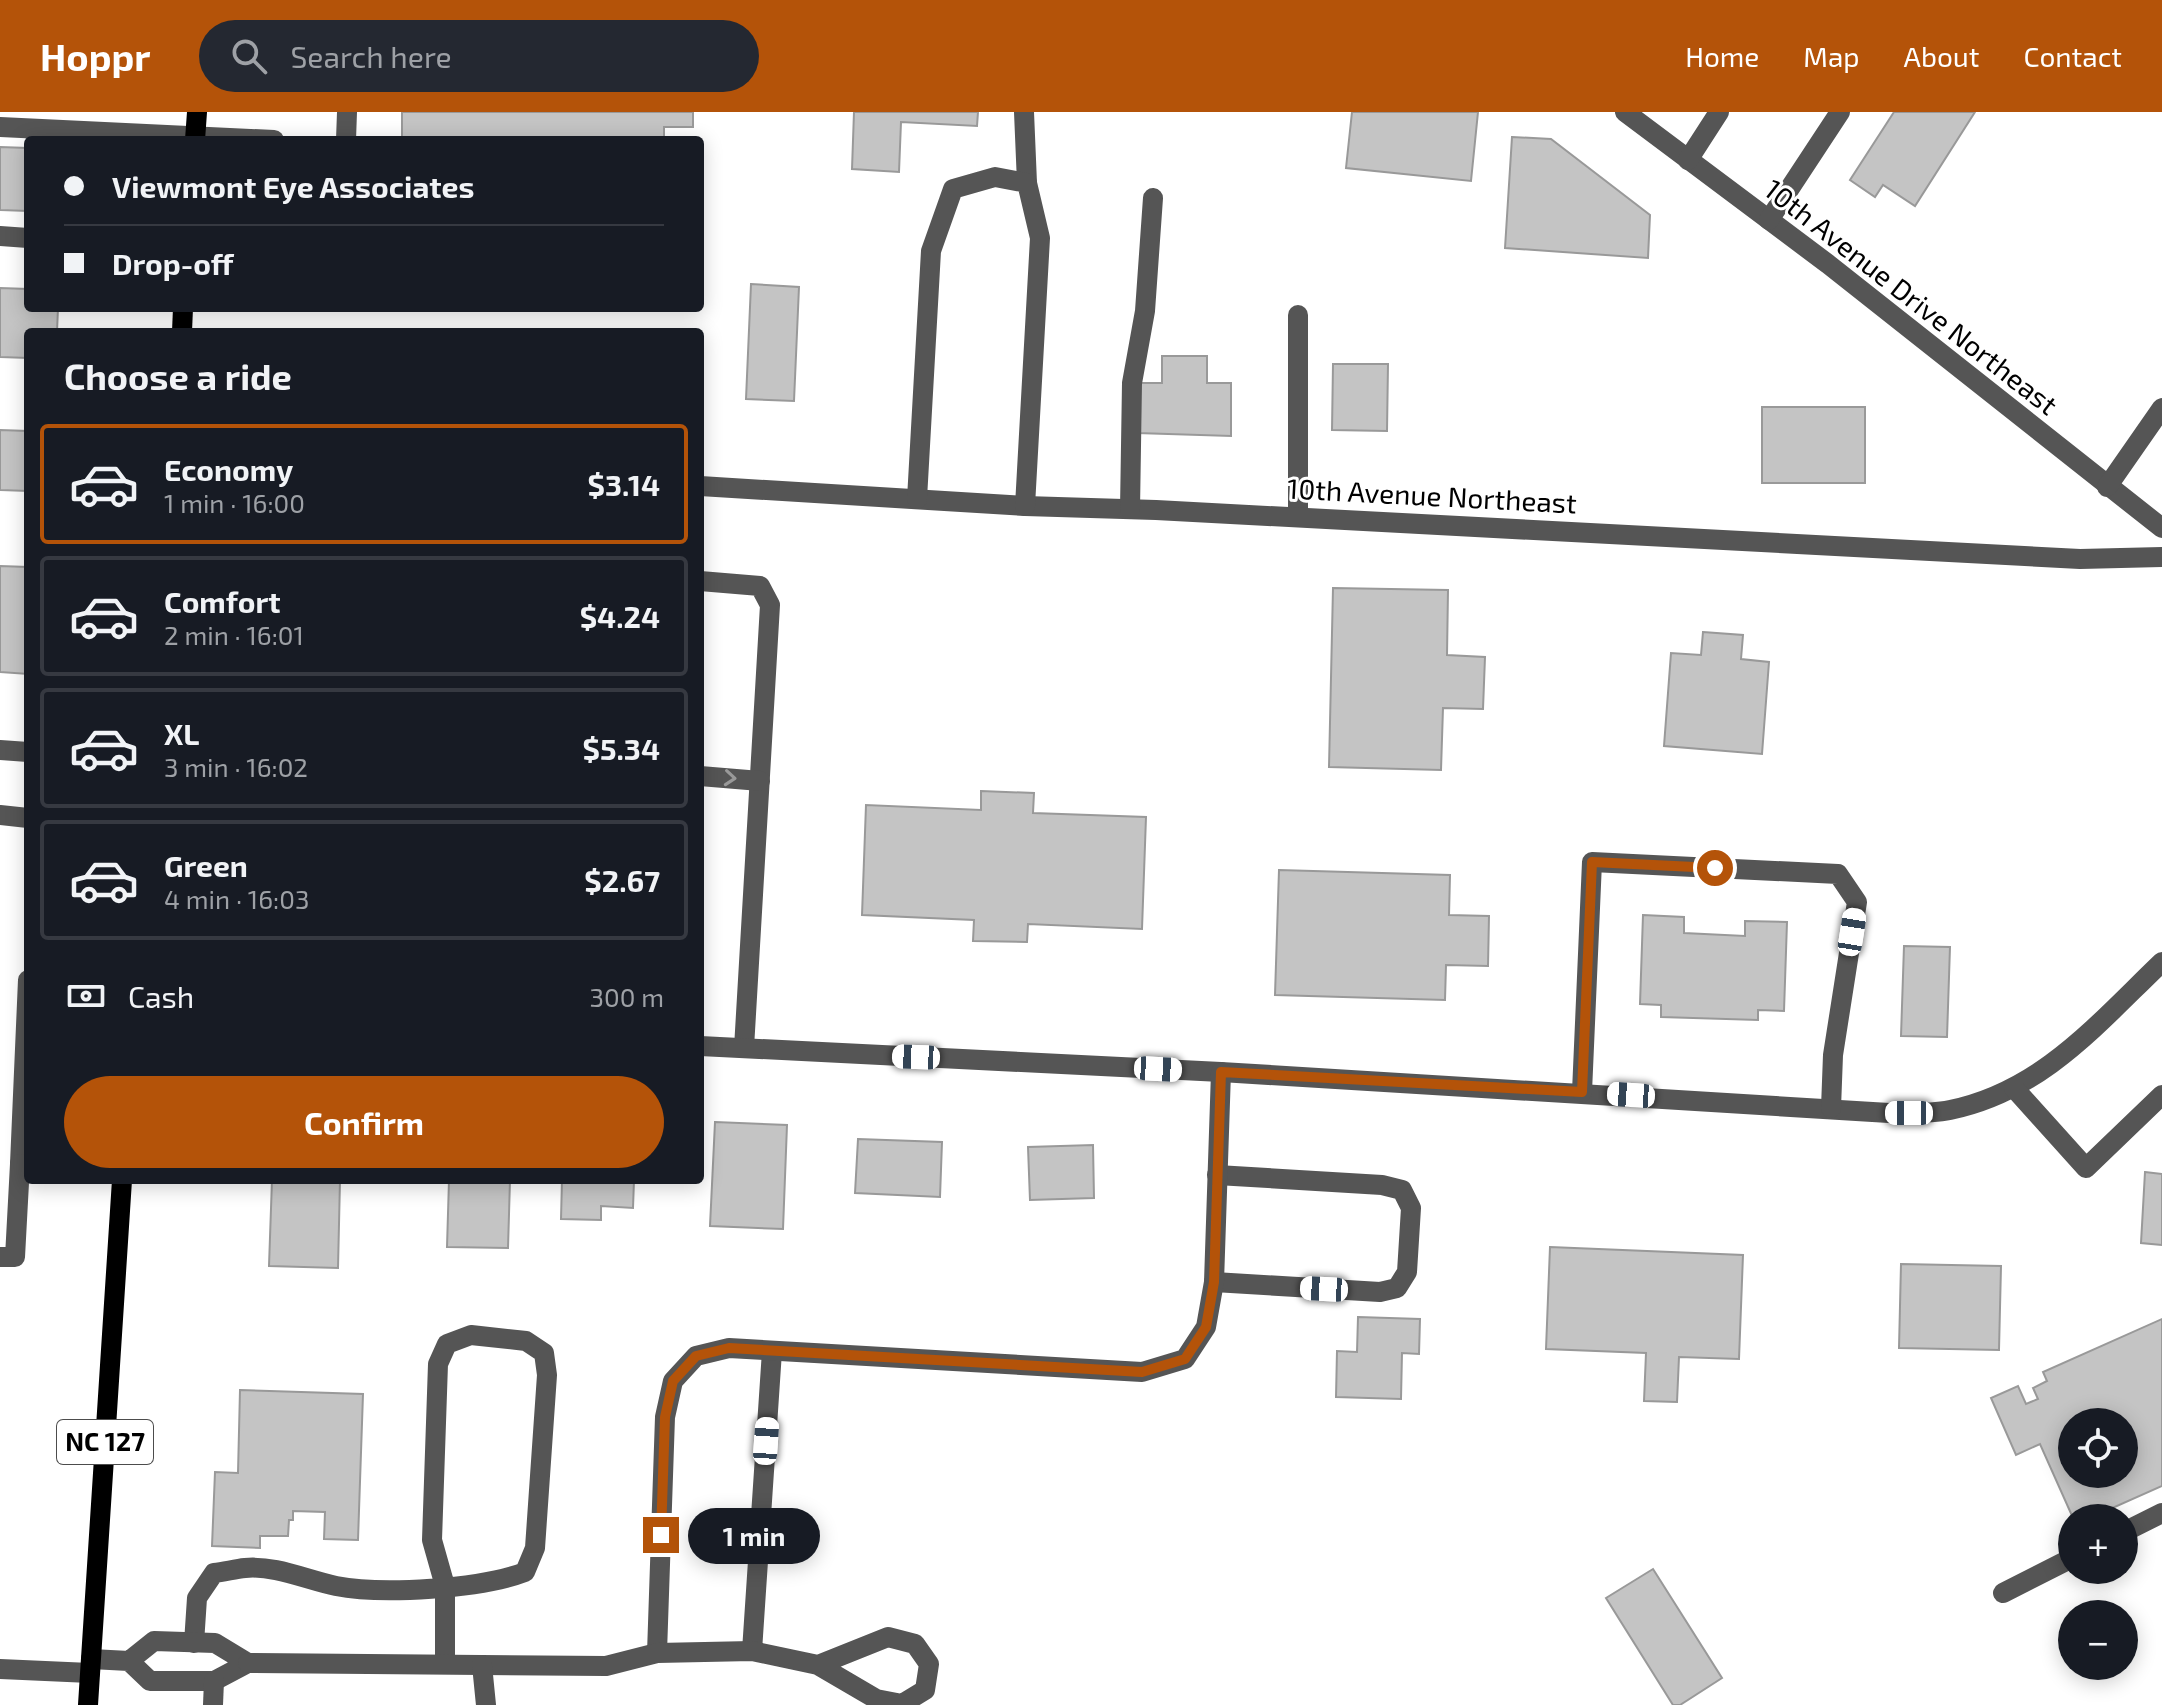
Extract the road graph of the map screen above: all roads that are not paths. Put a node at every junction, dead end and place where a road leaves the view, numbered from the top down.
1 (197, 112) edge
2 (347, 112) edge
3 (1024, 112) edge
4 (1625, 112) edge
5 (1719, 112) edge
6 (1840, 112) edge
7 (0, 127) edge
8 (176, 136) edge
9 (196, 136) edge
10 (346, 136) edge
11 (1688, 160) junction
12 (1027, 183) junction
13 (1153, 198) dead end
14 (1769, 220) junction
15 (0, 236) edge
16 (24, 238) edge
17 (1298, 315) dead end
18 (2162, 408) edge
19 (704, 486) edge
20 (2107, 487) junction
21 (917, 499) junction
22 (1025, 506) junction
23 (1130, 509) junction
24 (1298, 517) junction
25 (2162, 528) edge
26 (2162, 557) edge
27 (704, 581) edge
28 (0, 750) edge
29 (24, 752) edge
30 (704, 776) edge
31 (760, 781) junction
32 (0, 815) edge
33 (24, 818) edge
34 (2162, 962) edge
35 (704, 1046) edge
36 (744, 1048) junction
37 (1221, 1072) junction
38 (2014, 1088) junction
39 (1582, 1092) junction
40 (2162, 1095) edge
41 (1831, 1108) junction
42 (24, 1165) edge
43 (1217, 1175) junction
44 (122, 1184) edge
45 (7, 1257) edge
46 (1214, 1282) junction
47 (772, 1351) junction
48 (2162, 1513) edge
49 (2138, 1525) edge
50 (2058, 1565) edge
51 (445, 1586) junction
52 (2003, 1593) dead end
53 (194, 1643) junction
54 (752, 1651) junction
55 (657, 1653) junction
56 (129, 1661) junction
57 (248, 1663) junction
58 (445, 1664) junction
59 (482, 1665) junction
60 (818, 1665) junction
61 (91, 1666) junction
62 (0, 1669) edge
63 (214, 1681) junction
64 (88, 1705) edge
65 (213, 1705) edge
66 (486, 1705) edge

1 - 9 main road
2 - 10 street
3 - 12 street
4 - 11 street, 10th Avenue Drive Northeast
5 - 11 street
6 - 14 street
7 - 8 street
11 - 14 street, 10th Avenue Drive Northeast
12 - 21 street
12 - 22 street
13 - 23 street
14 - 20 street, 10th Avenue Drive Northeast
15 - 16 street
17 - 24 street
18 - 20 street
19 - 21 street, 10th Avenue Northeast
20 - 25 street, 10th Avenue Drive Northeast
21 - 22 street, 10th Avenue Northeast
22 - 23 street, 10th Avenue Northeast
23 - 24 street, 10th Avenue Northeast
24 - 26 street, 10th Avenue Northeast
27 - 31 street
28 - 29 street
30 -> 31 street
31 - 36 street
32 - 33 street
34 - 38 street
35 - 36 street
36 - 37 street
37 - 39 street
37 - 43 street
38 - 40 street
38 - 41 street
39 - 41 street
39 - 41 street
42 - 45 street
43 - 46 street
43 - 46 street
44 - 61 main road, NC 127
46 - 47 street
47 - 54 street
47 - 55 street
48 - 49 street
50 - 52 street
51 - 51 street
51 - 53 street
51 - 58 street
53 - 56 street
53 - 57 street
54 - 55 street
54 - 60 street
55 - 59 street
56 - 61 street
56 - 63 street
57 - 58 street
57 - 63 street
58 - 59 street
59 - 66 street
60 - 60 street
61 - 62 street
61 - 64 main road, NC 127
63 - 65 street

